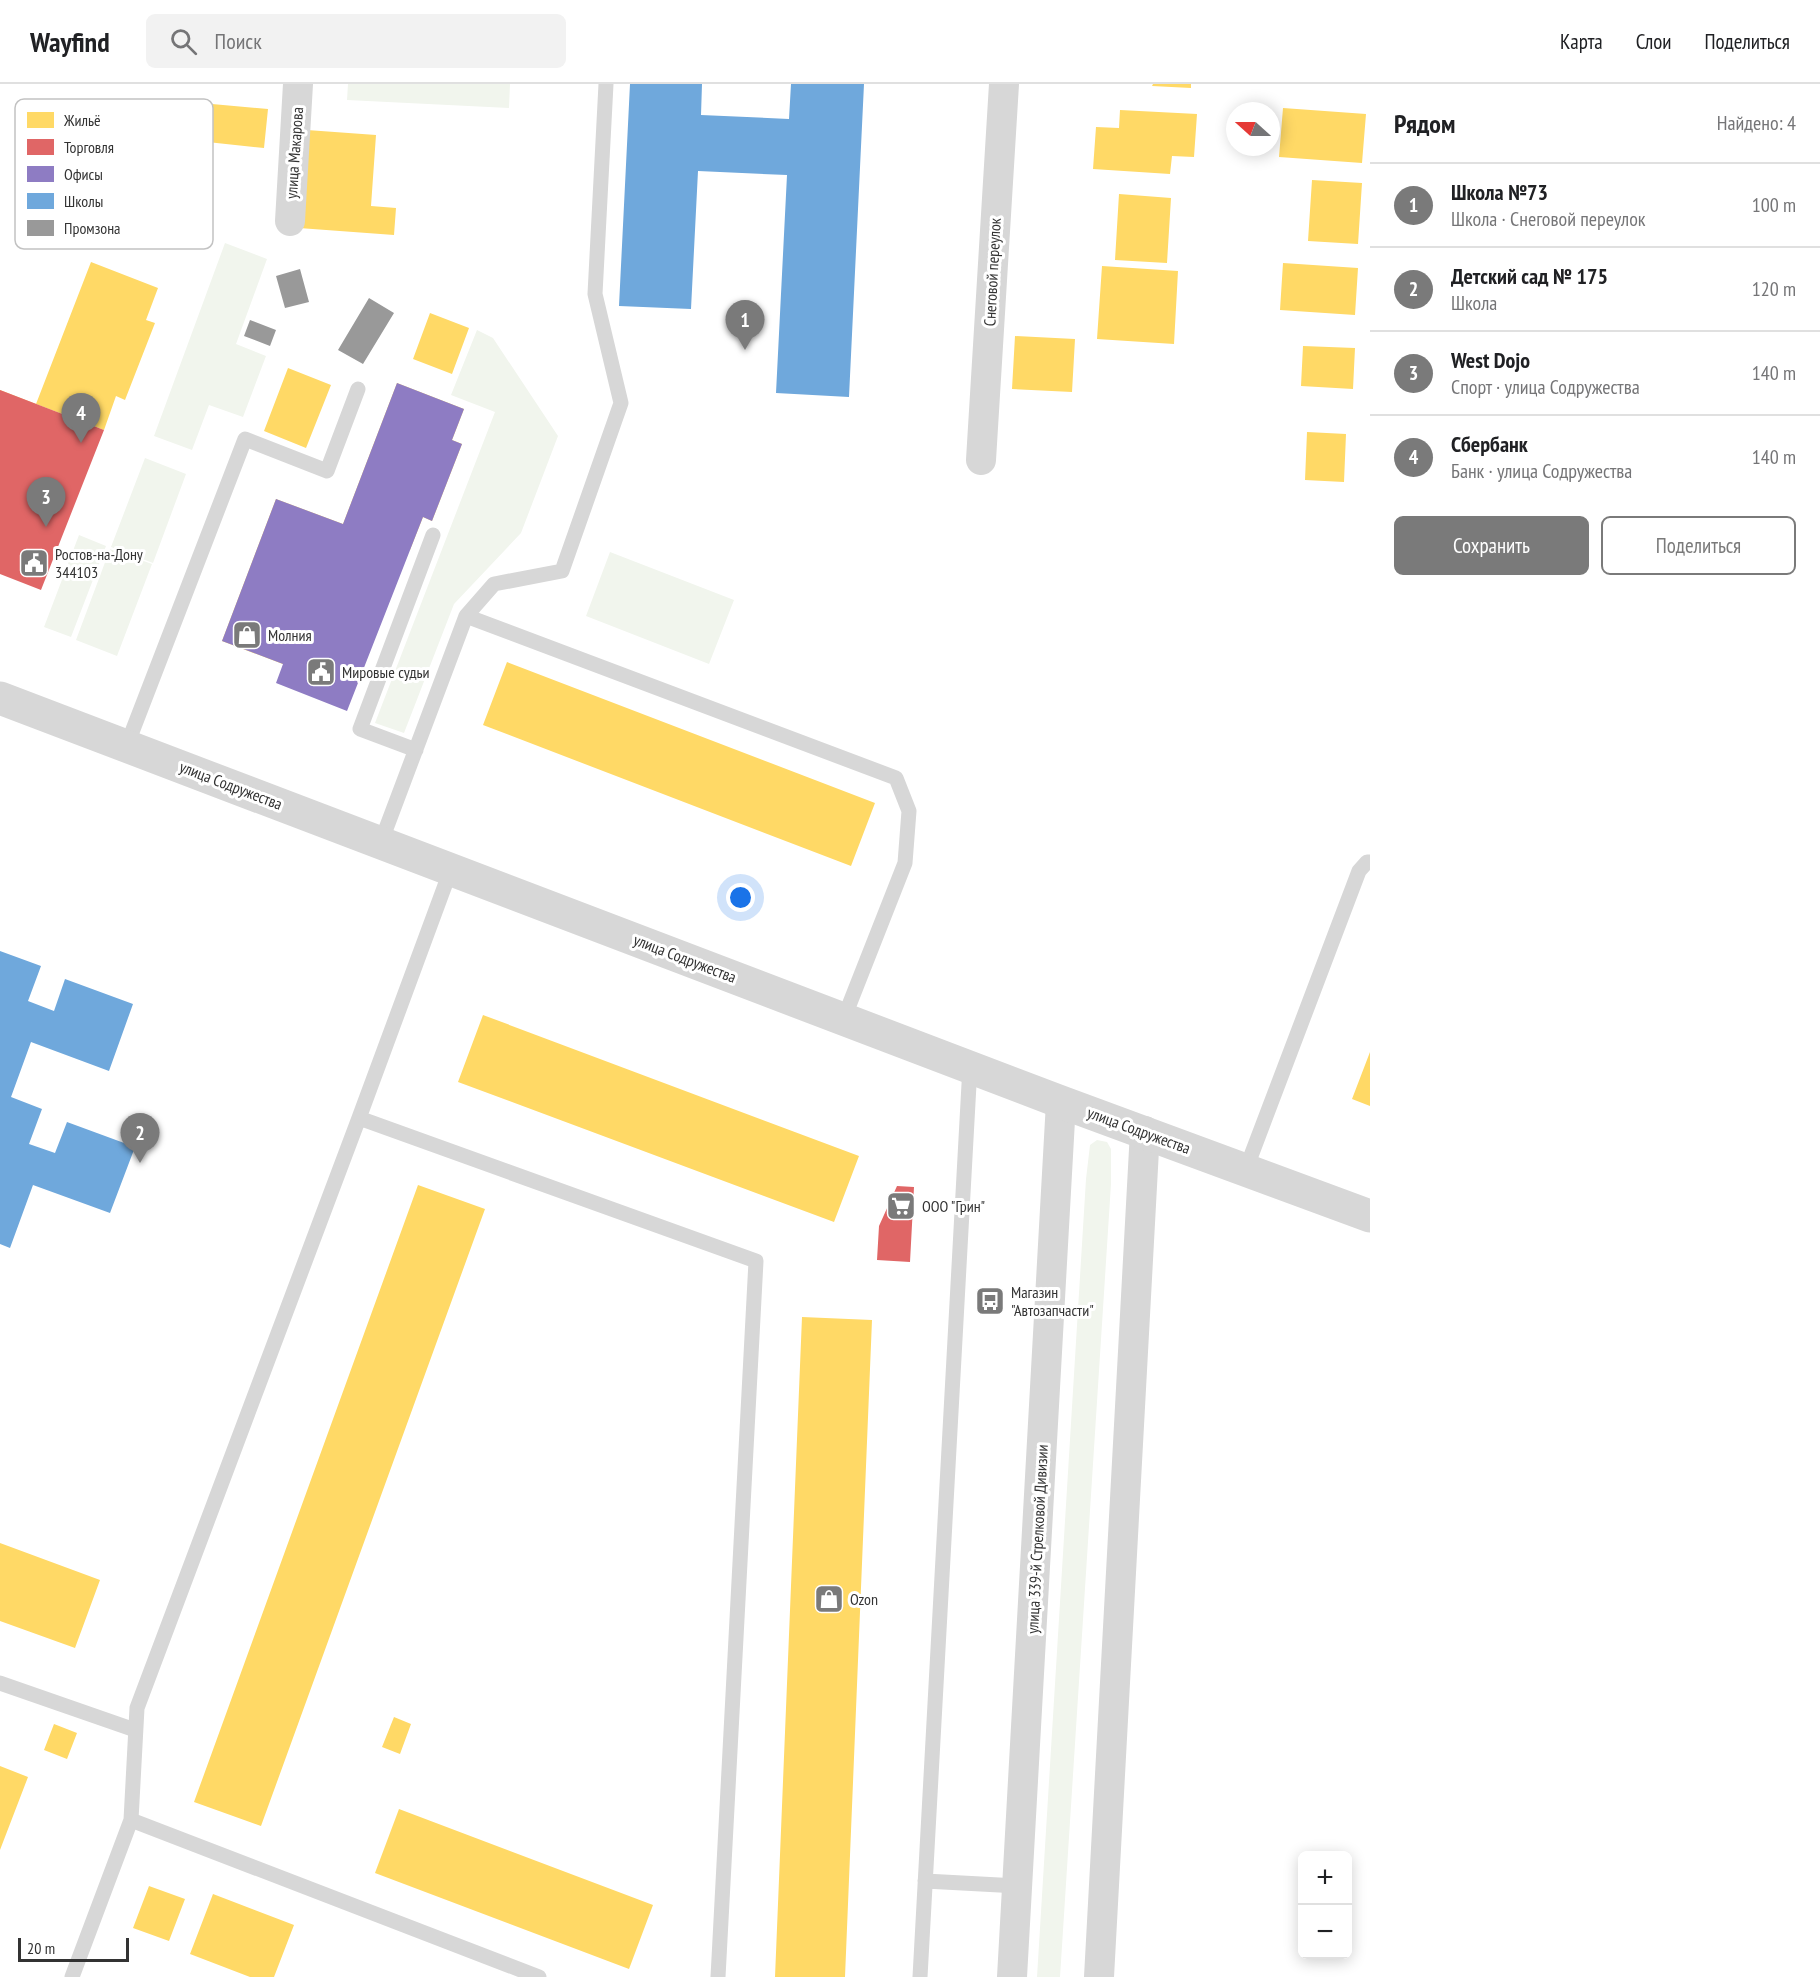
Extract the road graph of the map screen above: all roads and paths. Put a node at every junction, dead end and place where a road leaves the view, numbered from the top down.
1 (298, 84) edge
2 (606, 84) edge
3 (1004, 84) edge
4 (290, 221) dead end
5 (358, 389) dead end
6 (981, 460) dead end
7 (433, 535) dead end
8 (466, 616) junction
9 (0, 698) edge
10 (127, 745) junction
11 (416, 750) junction
12 (381, 842) junction
13 (1370, 862) edge
14 (451, 869) junction
15 (844, 1018) junction
16 (970, 1066) junction
17 (1062, 1102) junction
18 (359, 1118) junction
19 (1145, 1131) junction
20 (1246, 1169) junction
21 (1370, 1216) edge
22 (0, 1683) edge
23 (135, 1730) junction
24 (131, 1820) junction
25 (925, 1881) junction
26 (1018, 1886) junction
27 (72, 1977) edge
28 (540, 1977) edge
29 (718, 1977) edge
30 (920, 1977) edge
31 (1012, 1977) edge
32 (1099, 1977) edge

1 - 4 street, улица Макарова
2 - 8 lane
3 - 6 street, Снеговой переулок
5 - 10 lane
7 - 11 lane
8 - 11 lane
8 - 15 lane
9 - 10 street, улица Содружества
10 - 12 street, улица Содружества
11 - 12 lane
12 - 14 street, улица Содружества
13 - 20 lane
14 - 15 street, улица Содружества
14 - 18 lane
15 - 16 street, улица Содружества
16 - 17 street, улица Содружества
16 - 25 lane
17 - 19 street, улица Содружества
17 - 26 street, улица 339-й Стрелковой Дивизии
18 - 23 lane
18 - 29 lane
19 - 20 street, улица Содружества
19 - 32 street
20 - 21 street, улица Содружества
22 - 23 lane
23 - 24 lane
24 - 27 lane
24 - 28 lane
25 - 26 lane
25 - 30 lane
26 - 31 street, улица 339-й Стрелковой Дивизии

